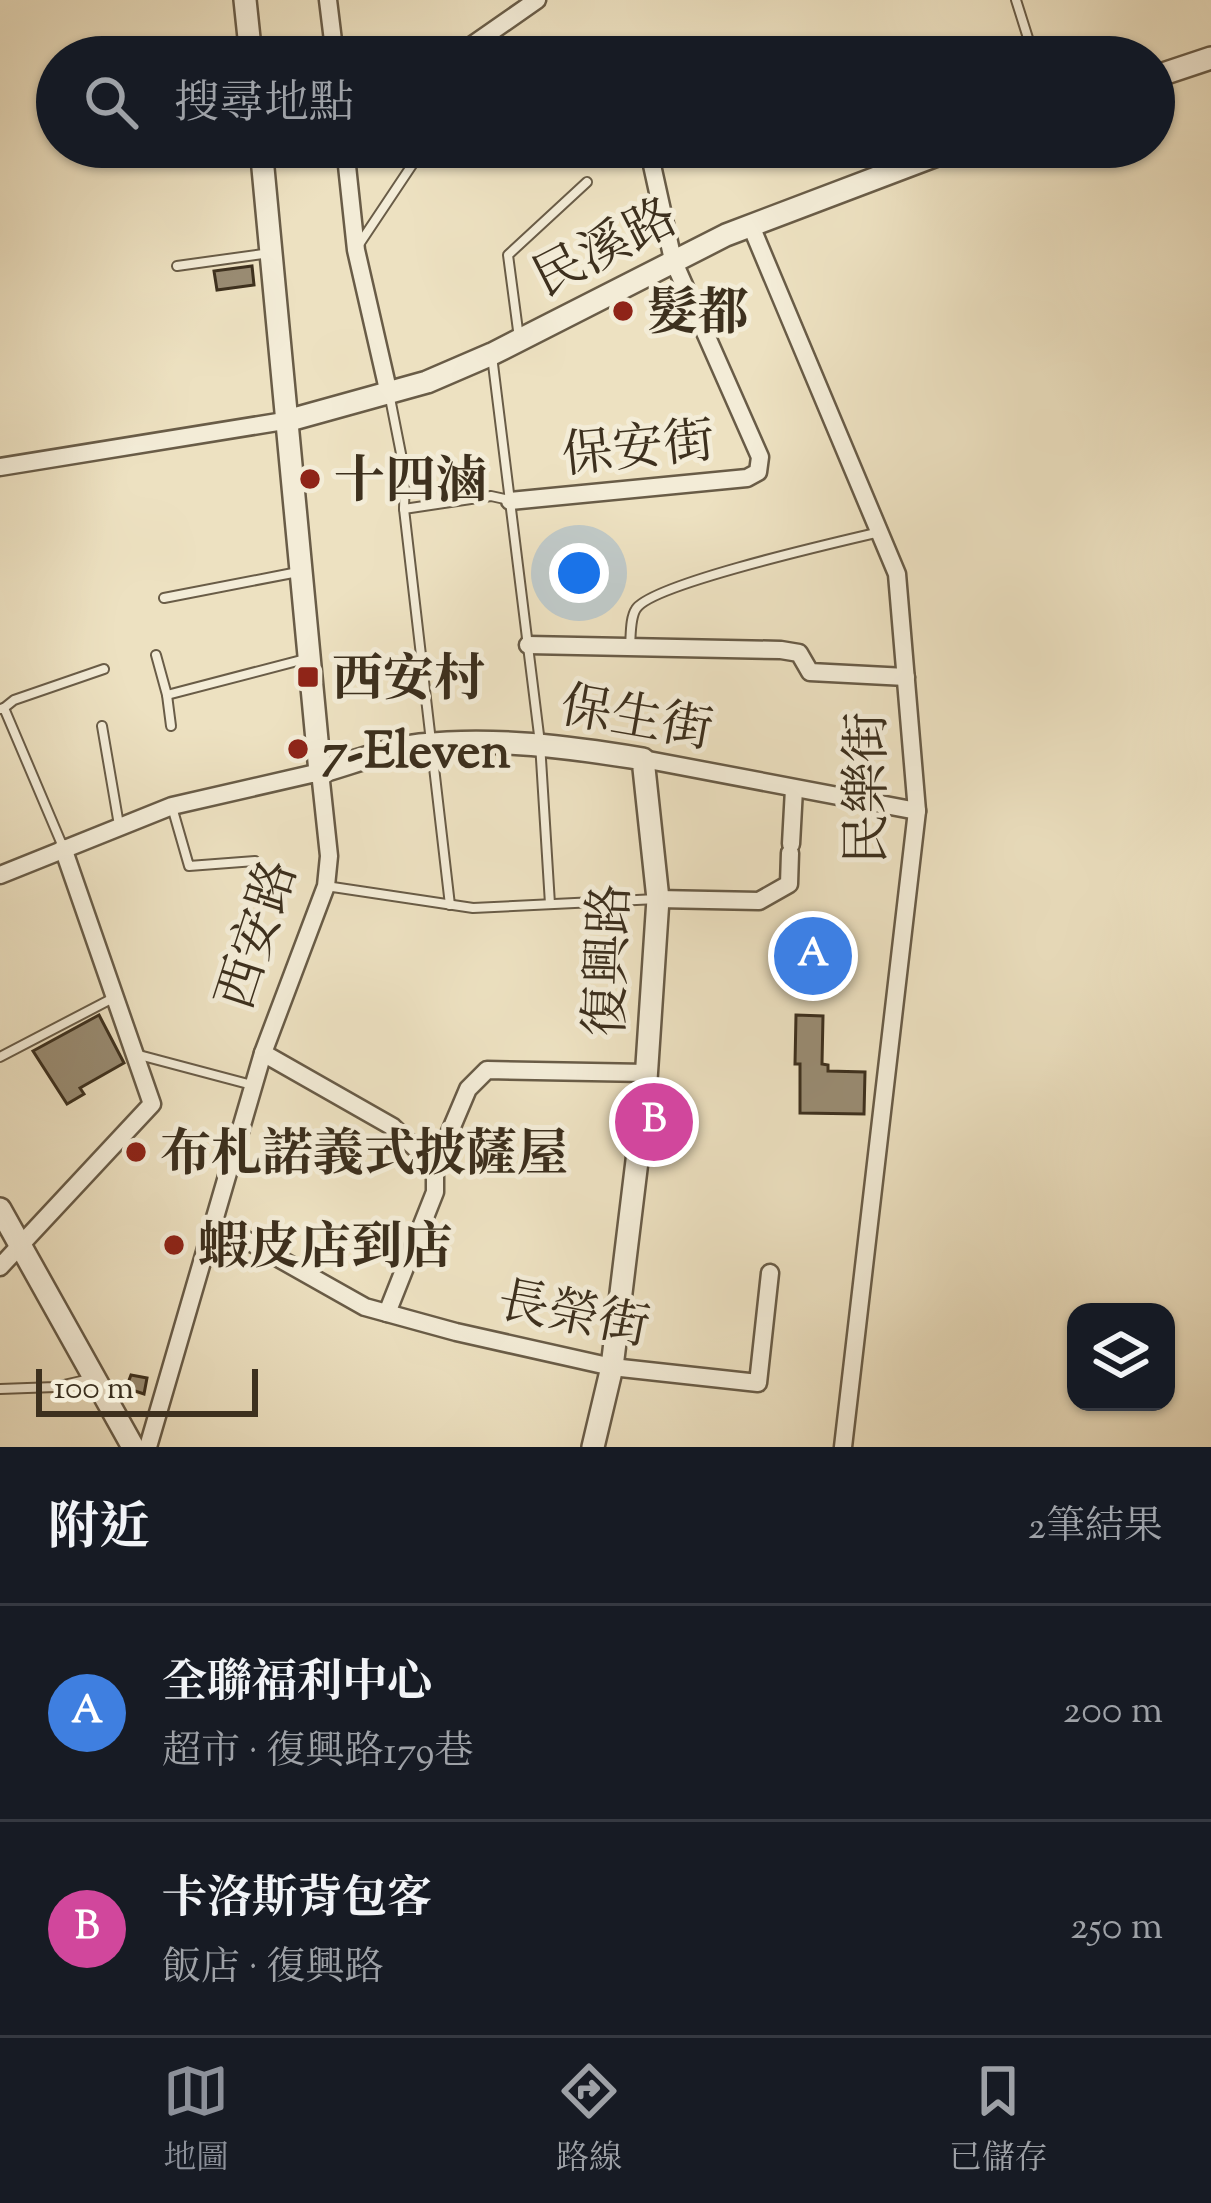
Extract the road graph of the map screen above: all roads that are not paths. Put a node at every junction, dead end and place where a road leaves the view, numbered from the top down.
1 (245, 0) edge
2 (328, 0) edge
3 (537, 0) edge
4 (1016, 0) edge
5 (249, 36) edge
6 (332, 36) edge
7 (485, 36) edge
8 (1027, 36) edge
9 (1211, 58) edge
10 (1175, 70) edge
11 (263, 168) edge
12 (348, 168) edge
13 (410, 168) edge
14 (653, 168) edge
15 (903, 168) edge
16 (586, 182) dead end
17 (751, 226) junction
18 (356, 250) junction
19 (272, 252) junction
20 (673, 260) junction
21 (177, 266) dead end
22 (519, 340) junction
23 (492, 354) junction
24 (389, 394) junction
25 (290, 420) junction
26 (0, 467) edge
27 (510, 501) junction
28 (404, 509) junction
29 (880, 532) junction
30 (303, 572) junction
31 (164, 598) dead end
32 (528, 645) junction
33 (630, 647) junction
34 (156, 655) dead end
35 (310, 657) junction
36 (104, 669) dead end
37 (906, 677) junction
38 (167, 695) junction
39 (2, 708) edge
40 (102, 726) dead end
41 (170, 726) dead end
42 (540, 743) junction
43 (434, 745) junction
44 (643, 759) junction
45 (320, 772) junction
46 (794, 789) junction
47 (172, 806) junction
48 (917, 811) junction
49 (119, 825) junction
50 (63, 848) junction
51 (255, 862) dead end
52 (0, 875) edge
53 (326, 886) junction
54 (658, 898) junction
55 (550, 904) junction
56 (449, 905) junction
57 (115, 997) junction
58 (263, 1053) junction
59 (134, 1054) junction
60 (0, 1057) edge
61 (647, 1072) junction
62 (253, 1085) junction
63 (435, 1168) junction
64 (0, 1209) edge
65 (216, 1223) junction
66 (20, 1244) junction
67 (0, 1267) edge
68 (770, 1273) dead end
69 (387, 1313) junction
70 (612, 1366) junction
71 (97, 1377) junction
72 (0, 1389) edge
73 (133, 1447) edge
74 (148, 1447) edge
75 (593, 1447) edge
76 (843, 1447) edge

1 - 5 street
2 - 6 street
3 - 7 street
4 - 8 lane
9 - 10 street
11 - 19 street, 西安路
12 - 18 street
13 - 18 lane
14 - 20 street
15 - 17 street, 民溪路
16 - 22 lane
17 - 20 street, 民溪路
17 - 29 street, 民樂街
18 - 24 street
19 - 21 lane
19 - 25 street, 西安路
20 - 22 street, 民溪路
20 - 27 street, 保安街
22 - 23 street, 民溪路
23 - 24 street, 民溪路
23 - 27 lane, 保安街
24 - 25 street, 民溪路
24 - 28 lane
25 - 26 street
25 - 30 street, 西安路
27 - 28 lane
27 - 32 lane, 保安街
28 - 43 lane
29 - 33 lane
29 - 37 street, 民樂街
30 - 31 lane
30 - 35 street, 西安路
32 - 33 street
32 - 42 lane, 保安街
33 - 37 street
34 - 38 lane
35 - 38 lane
35 - 45 street, 西安路
36 - 39 lane
37 - 48 street, 民樂街
38 - 41 lane
39 - 50 lane
40 - 49 lane
42 - 43 street, 保生街
42 - 44 street, 保生街
42 - 55 lane, 保安街
43 - 45 street, 保生街
43 - 56 lane
44 - 46 street, 保生街
44 - 54 street, 復興路
45 - 47 street, 保生街
45 - 53 street, 西安路
46 - 48 street, 保生街
46 - 54 street
47 - 49 street, 保生街
47 - 51 lane
48 - 76 street, 民樂街
49 - 50 street, 保生街
50 - 52 street, 保生街
50 - 57 street
53 - 56 lane
53 - 58 street, 西安路
54 - 55 lane
54 - 61 street, 復興路
55 - 56 lane
57 - 59 street
57 - 60 lane
58 - 62 street, 西安路
58 - 63 street
59 - 62 lane
59 - 66 street
61 - 63 street
61 - 70 street, 復興路
62 - 65 street, 西安路
63 - 69 street
64 - 66 street
65 - 69 street, 長榮街
65 - 74 street, 西安路
66 - 67 street
66 - 71 street
68 - 70 street, 長榮街
69 - 70 street, 長榮街
70 - 75 street, 復興路
71 - 72 lane
71 - 73 street

